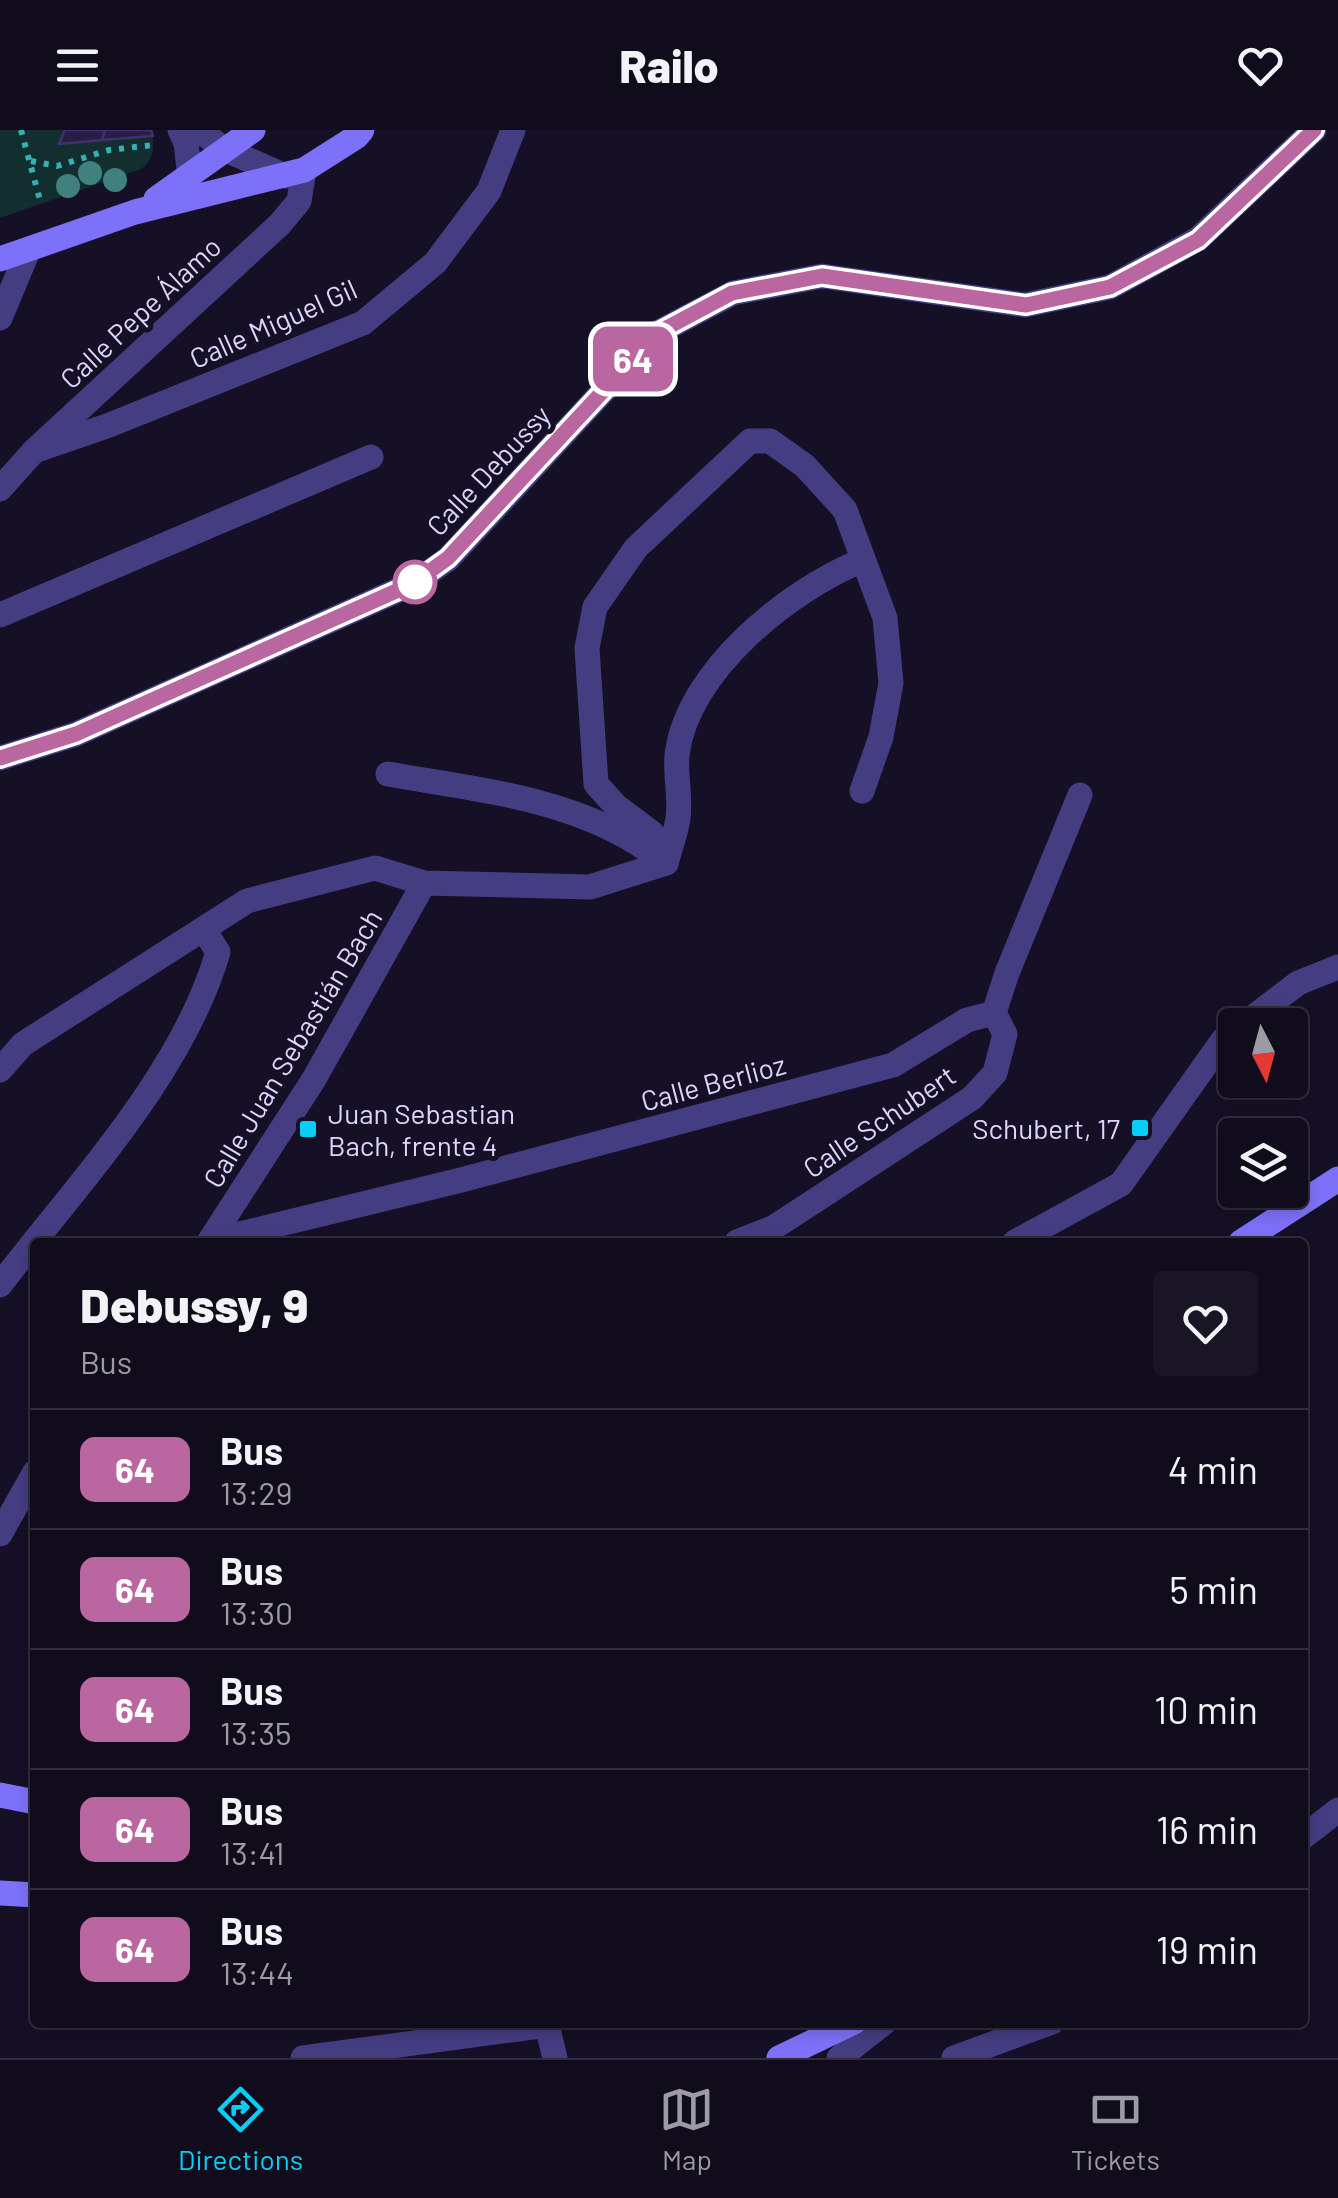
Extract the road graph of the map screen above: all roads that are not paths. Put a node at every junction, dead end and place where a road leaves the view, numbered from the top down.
1 (180, 130) edge
2 (199, 130) edge
3 (254, 130) edge
4 (513, 130) edge
5 (1314, 130) edge
6 (357, 132) edge
7 (224, 149) junction
8 (294, 173) junction
9 (190, 178) junction
10 (135, 212) junction
11 (28, 251) junction
12 (0, 259) edge
13 (0, 318) edge
14 (34, 451) junction
15 (371, 457) dead end
16 (0, 489) edge
17 (863, 560) junction
18 (0, 615) edge
19 (0, 758) edge
20 (388, 774) dead end
21 (862, 792) dead end
22 (1080, 795) dead end
23 (666, 863) junction
24 (424, 884) junction
25 (204, 930) junction
26 (1338, 968) edge
27 (1265, 1008) edge
28 (994, 1013) junction
29 (1218, 1048) edge
30 (0, 1070) edge
31 (1338, 1179) edge
32 (38, 1238) edge
33 (213, 1238) edge
34 (226, 1238) edge
35 (747, 1238) edge
36 (1022, 1238) edge
37 (1247, 1238) edge
38 (30, 1248) edge
39 (0, 1285) edge
40 (30, 1481) edge
41 (0, 1534) edge
42 (0, 1795) edge
43 (30, 1801) edge
44 (1338, 1810) edge
45 (1308, 1833) edge
46 (0, 1893) edge
47 (30, 1895) edge
48 (525, 2028) edge
49 (548, 2028) edge
50 (877, 2028) edge
51 (1038, 2028) edge
52 (854, 2046) edge
53 (983, 2052) edge
54 (303, 2058) edge
55 (555, 2058) edge
56 (779, 2058) edge
57 (954, 2058) edge

1 - 9 street
2 - 7 street
3 - 7 street
4 - 14 street, Calle Miguel Gil
5 - 19 street, Calle Debussy
6 - 8 street
7 - 8 street
7 - 9 street
8 - 10 street
8 - 14 street, Calle Pepe Álamo
9 - 10 street
10 - 11 street
11 - 12 street
11 - 13 street
14 - 16 street, Calle Pepe Álamo
15 - 18 street
17 - 21 street
17 - 23 street
17 - 23 street
20 - 23 street
22 - 28 street
23 - 24 street
24 - 25 street
24 - 33 street, Calle Juan Sebastián Bach
25 - 30 street
25 - 32 street
26 - 27 street
28 - 34 street, Calle Berlioz
28 - 35 street, Calle Schubert
29 - 36 street
31 - 37 street
38 - 39 street
40 - 41 street
42 - 43 street
44 - 45 street
46 - 47 street
48 - 54 street
49 - 55 street
50 - 52 street
51 - 53 street
52 - 56 street
53 - 57 street

